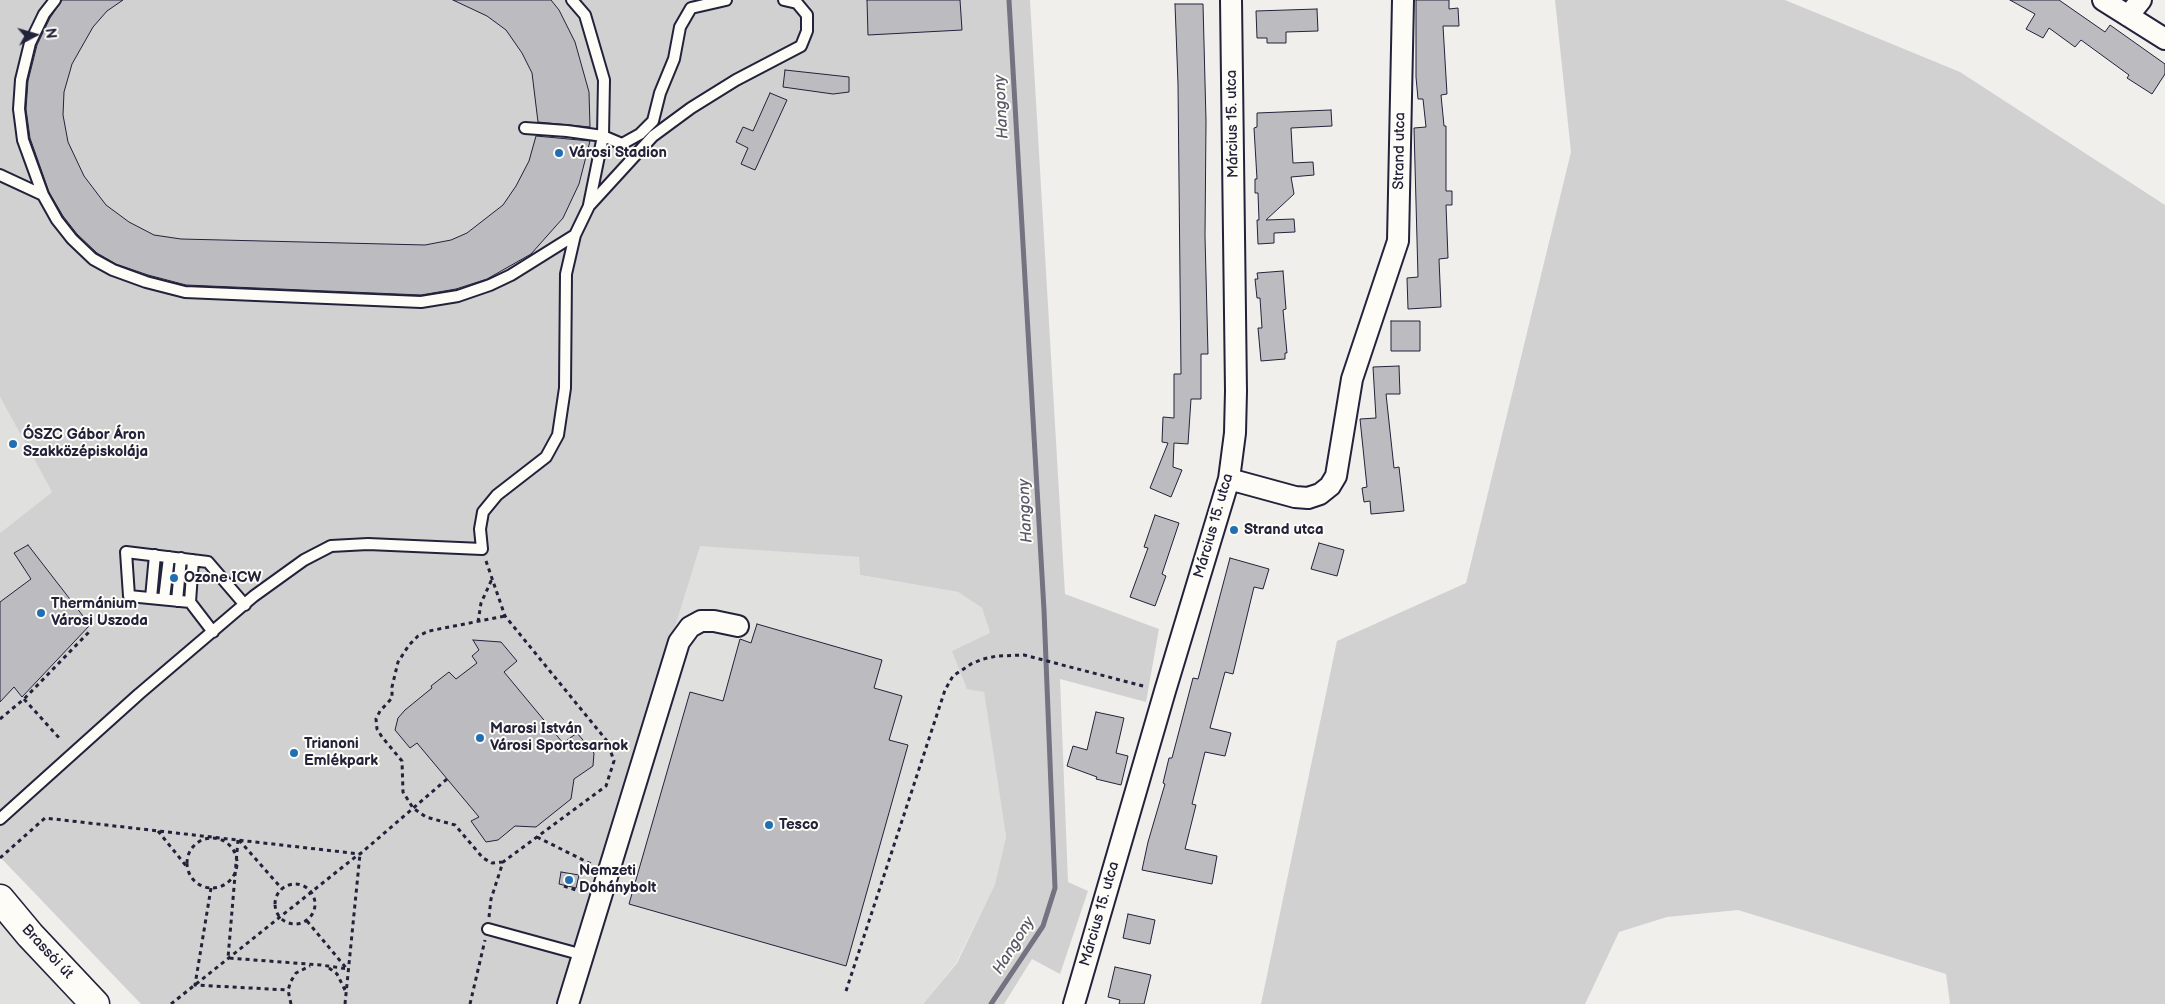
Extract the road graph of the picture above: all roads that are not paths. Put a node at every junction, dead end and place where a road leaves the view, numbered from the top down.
1 (55, 0) edge
2 (572, 0) edge
3 (726, 0) edge
4 (784, 0) edge
5 (1231, 0) edge
6 (1403, 0) edge
7 (2103, 0) edge
8 (2141, 0) edge
9 (2128, 16) junction
10 (2165, 39) edge
11 (525, 128) dead end
12 (603, 136) junction
13 (0, 175) edge
14 (43, 196) junction
15 (589, 206) junction
16 (574, 235) junction
17 (1229, 479) junction
18 (156, 555) junction
19 (169, 557) junction
20 (181, 558) junction
21 (194, 560) junction
22 (151, 598) junction
23 (164, 599) junction
24 (177, 601) junction
25 (190, 602) junction
26 (245, 605) junction
27 (738, 626) dead end
28 (213, 632) junction
29 (0, 819) edge
30 (3, 908) edge
31 (488, 929) road end
32 (583, 955) junction
33 (95, 1004) edge
34 (568, 1004) edge
35 (1074, 1004) edge

1 - 14 lane
2 - 12 lane
3 - 12 lane
4 - 15 lane
5 - 17 street, Március 15. utca
6 - 17 street, Strand utca
7 - 9 street
8 - 9 street
9 - 10 street
11 - 12 lane
12 - 15 lane
13 - 14 lane
14 - 16 lane
15 - 16 lane
16 - 26 lane
17 - 35 street, Március 15. utca
18 - 19 lane
18 - 22 lane
18 - 22 lane
19 - 20 lane
19 - 23 lane
20 - 21 lane
20 - 24 lane
21 - 25 lane
21 - 26 lane
22 - 23 lane
23 - 24 lane
24 - 25 lane
25 - 28 lane
26 - 28 lane
27 - 32 street
28 - 29 lane
30 - 33 main road, Brassói út
31 - 32 lane
32 - 34 street

